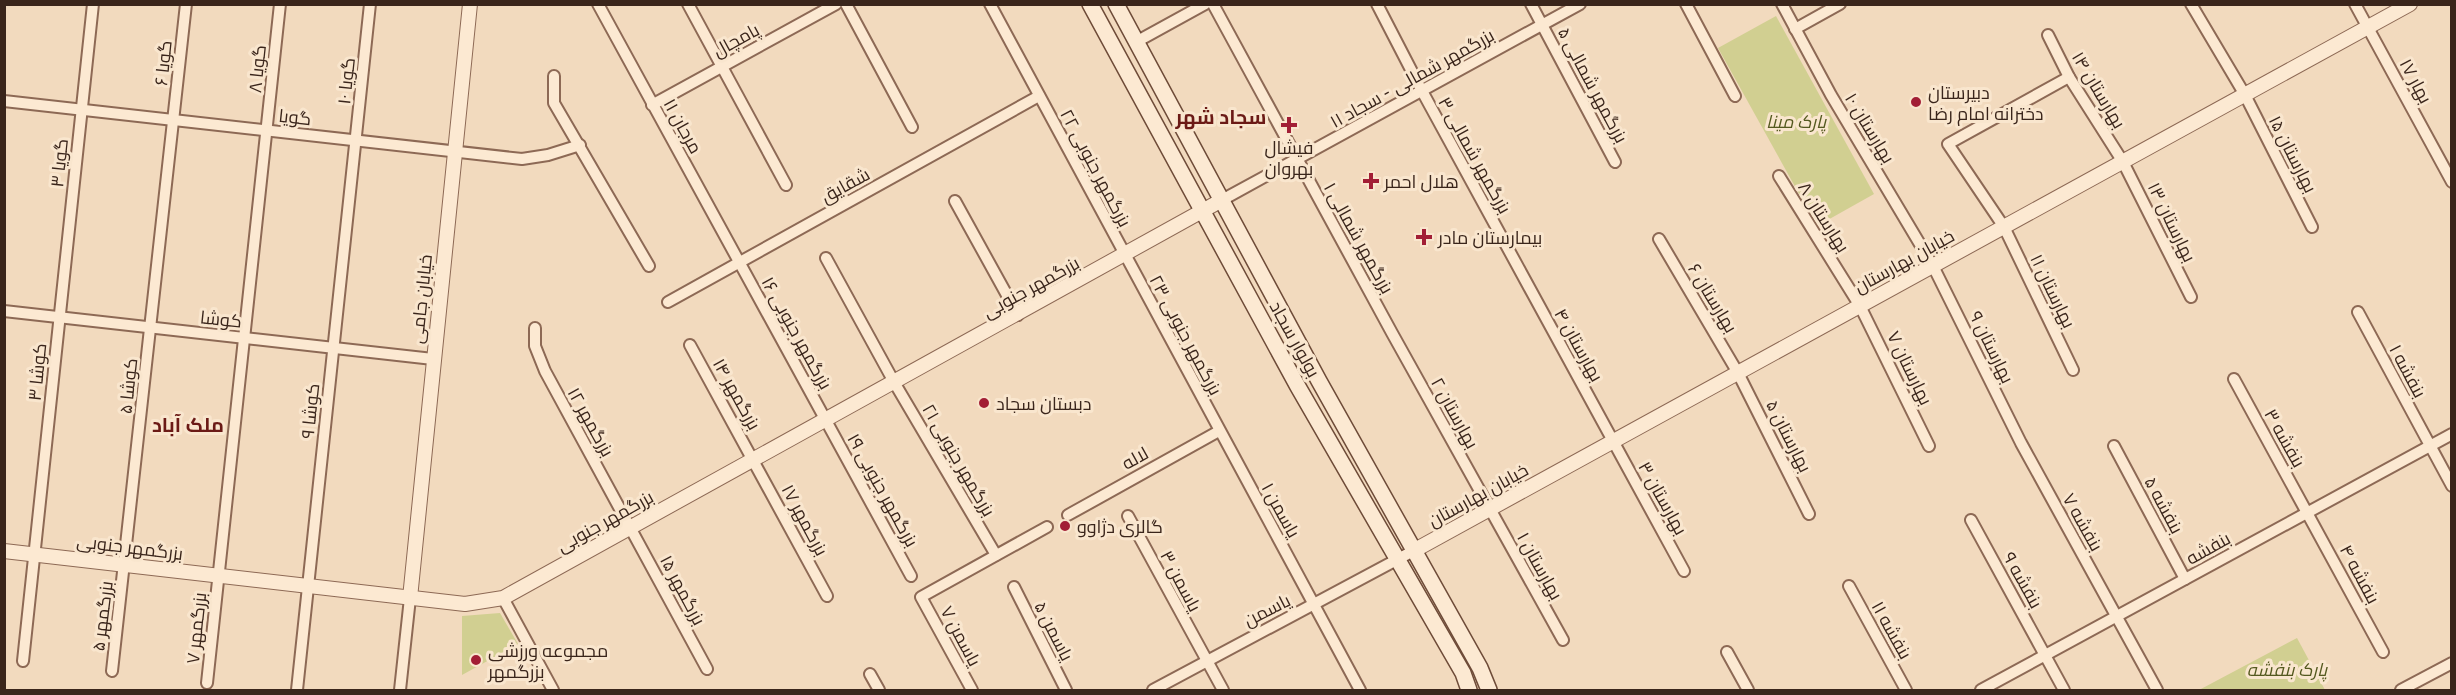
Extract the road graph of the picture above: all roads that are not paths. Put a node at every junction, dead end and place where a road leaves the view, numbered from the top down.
1 (93, 4) edge
2 (370, 4) edge
3 (470, 4) edge
4 (598, 4) edge
5 (688, 4) edge
6 (836, 4) edge
7 (846, 4) edge
8 (990, 4) edge
9 (1090, 4) edge
10 (1116, 4) edge
11 (1205, 4) edge
12 (1213, 4) edge
13 (1377, 4) edge
14 (1531, 4) edge
15 (1580, 4) edge
16 (1686, 4) edge
17 (1782, 4) edge
18 (1840, 4) edge
19 (2191, 4) edge
20 (2355, 4) edge
21 (2410, 4) edge
22 (186, 7) edge
23 (280, 7) edge
24 (1542, 25) junction
25 (2368, 28) junction
26 (1795, 29) junction
27 (2048, 35) dead end
28 (1136, 42) junction
29 (722, 67) junction
30 (554, 76) dead end
31 (2069, 77) junction
32 (1422, 91) junction
33 (2245, 95) junction
34 (1039, 96) junction
35 (1736, 96) dead end
36 (4, 101) edge
37 (652, 105) junction
38 (82, 110) junction
39 (173, 120) junction
40 (912, 127) dead end
41 (267, 130) junction
42 (356, 140) junction
43 (579, 145) junction
44 (453, 151) junction
45 (1297, 159) junction
46 (1615, 162) dead end
47 (2123, 162) junction
48 (1779, 176) dead end
49 (2451, 182) edge
50 (786, 185) dead end
51 (1222, 200) junction
52 (955, 201) dead end
53 (1203, 212) junction
54 (162, 222) joint
55 (2004, 227) junction
56 (2312, 227) dead end
57 (1659, 239) dead end
58 (345, 244) joint
59 (1124, 256) junction
60 (825, 258) dead end
61 (739, 263) junction
62 (1517, 265) joint
63 (649, 266) dead end
64 (1933, 266) junction
65 (2191, 297) dead end
66 (668, 302) dead end
67 (1860, 306) junction
68 (4, 311) edge
69 (2358, 312) dead end
70 (1018, 315) junction
71 (59, 317) junction
72 (151, 327) junction
73 (536, 328) dead end
74 (1392, 333) joint
75 (244, 338) junction
76 (690, 345) dead end
77 (333, 348) junction
78 (433, 359) junction
79 (2073, 370) dead end
80 (1738, 373) junction
81 (2234, 379) dead end
82 (894, 382) junction
83 (825, 420) junction
84 (1219, 431) junction
85 (2451, 434) edge
86 (1613, 441) junction
87 (2020, 443) joint
88 (2430, 445) junction
89 (1929, 446) dead end
90 (2114, 446) dead end
91 (754, 460) junction
92 (2451, 486) edge
93 (1489, 509) junction
94 (2308, 512) junction
95 (1809, 514) dead end
96 (1068, 515) dead end
97 (1128, 516) dead end
98 (1971, 520) dead end
99 (1047, 527) dead end
100 (630, 528) junction
101 (1415, 550) junction
102 (4, 551) edge
103 (34, 554) junction
104 (996, 555) junction
105 (1397, 560) junction
106 (125, 565) junction
107 (1684, 571) dead end
108 (219, 576) junction
109 (911, 576) dead end
110 (2185, 579) junction
111 (308, 586) junction
112 (1849, 586) dead end
113 (1014, 587) dead end
114 (827, 596) dead end
115 (410, 598) junction
116 (503, 598) junction
117 (1315, 604) junction
118 (2116, 617) junction
119 (1563, 640) dead end
120 (1727, 652) dead end
121 (2383, 652) dead end
122 (2045, 656) junction
123 (1206, 661) junction
124 (22, 662) dead end
125 (2451, 663) edge
126 (707, 669) dead end
127 (112, 671) dead end
128 (870, 674) dead end
129 (207, 683) dead end
130 (297, 690) edge
131 (400, 690) edge
132 (553, 690) edge
133 (879, 690) edge
134 (972, 690) edge
135 (1066, 690) edge
136 (1154, 690) edge
137 (1223, 690) edge
138 (1360, 690) edge
139 (1468, 690) edge
140 (1489, 690) edge
141 (1748, 690) edge
142 (1906, 690) edge
143 (1981, 690) edge
144 (2064, 690) edge
145 (2157, 690) edge
146 (2401, 690) edge

1 - 38 street, گویا ۳
2 - 42 street, گویا ۱۰
3 - 44 street, خیابان جامی
4 - 37 street, مرجان ۱۱
5 - 29 street
6 - 29 street, پامچال
7 - 40 street
8 - 34 street, بزرگمهر جنوبی ۲۲
9 - 53 main road, بولوار سجاد
10 - 28 main road, بولوار سجاد
11 - 28 street
12 - 45 street, بزرگمهر شمالی ۱
13 - 32 street, بزرگمهر شمالی ۳
14 - 24 street, بزرگمهر شمالی ۵
15 - 24 street, بزرگمهر شمالی - سجاد ۱۱
16 - 35 street
17 - 26 street, بهارستان ۱۰
18 - 26 street
19 - 33 street, بهارستان ۱۵
20 - 25 street, بهار ۱۷
21 - 25 street, خیابان بهارستان
22 - 39 street, گویا ۶
23 - 41 street, گویا ۸
24 - 32 street, بزرگمهر شمالی - سجاد ۱۱
24 - 46 street, بزرگمهر شمالی ۵
25 - 33 street, خیابان بهارستان
25 - 49 street, بهار ۱۷
26 - 64 street, بهارستان ۱۰
27 - 31 street, بهارستان ۱۴
28 - 51 main road, بولوار سجاد
29 - 37 street, پامچال
29 - 50 street
30 - 43 street
31 - 47 street, بهارستان ۱۴
31 - 55 street, بهارستان ۱۱
32 - 45 street, بزرگمهر شمالی - سجاد ۱۱
32 - 62 street, بزرگمهر شمالی ۳
33 - 47 street, خیابان بهارستان
33 - 56 street, بهارستان ۱۵
34 - 59 street, بزرگمهر جنوبی ۲۲
34 - 61 street, شقایق
36 - 38 street, گویا
37 - 61 street, مرجان ۱۱
38 - 39 street, گویا
38 - 71 street, گویا ۳
39 - 41 street, گویا
39 - 54 street, گویا ۶
41 - 42 street, گویا
41 - 75 street, گویا ۸
42 - 44 street, گویا
42 - 58 street, گویا ۱۰
43 - 44 street, گویا
43 - 63 street
44 - 78 street, خیابان جامی
45 - 51 street, بزرگمهر شمالی - سجاد ۱۱
45 - 74 street, بزرگمهر شمالی ۱
47 - 55 street, خیابان بهارستان
47 - 65 street, بهارستان ۱۳
48 - 67 street, بهارستان ۸
51 - 53 street, بزرگمهر جنوبی
51 - 101 main road, بولوار سجاد
52 - 70 street
53 - 59 street, بزرگمهر جنوبی
53 - 105 main road, بولوار سجاد
54 - 72 street, کوشا ۵
55 - 64 street, خیابان بهارستان
55 - 79 street, بهارستان ۱۱
57 - 80 street, بهارستان ۶
58 - 77 street, کوشا ۹
59 - 70 street, بزرگمهر جنوبی
59 - 84 street, بزرگمهر جنوبی ۲۳
60 - 82 street, بزرگمهر جنوبی ۲۱
61 - 66 street, شقایق
61 - 83 street, بزرگمهر جنوبی ۱۶
62 - 86 street, بهارستان ۴
64 - 67 street, خیابان بهارستان
64 - 87 street, بهارستان ۹
67 - 80 street, خیابان بهارستان
67 - 89 street, بهارستان ۷
68 - 71 street, کوشا
69 - 88 street, بنفشه ۱
70 - 82 street, بزرگمهر جنوبی
71 - 72 street, کوشا
71 - 103 street, کوشا ۳
72 - 75 street, کوشا
72 - 106 street, کوشا ۵
73 - 100 street, بزرگمهر ۱۲
74 - 93 street, بهارستان ۲
75 - 77 street, کوشا
75 - 108 street, بزرگمهر ۷
76 - 91 street, بزرگمهر ۱۴
77 - 78 street, کوشا
77 - 111 street, کوشا ۹
78 - 115 street, خیابان جامی
80 - 86 street, خیابان بهارستان
80 - 95 street, بهارستان ۵
81 - 94 street, بنفشه ۳
82 - 83 street, بزرگمهر جنوبی
82 - 104 street, بزرگمهر جنوبی ۲۱
83 - 91 street, بزرگمهر جنوبی
83 - 109 street, بزرگمهر جنوبی ۱۹
84 - 96 street, لاله
84 - 117 street, یاسمن ۱
85 - 88 street, بنفشه
86 - 93 street, خیابان بهارستان
86 - 107 street, بهارستان ۳
87 - 118 street, بنفشه ۷
88 - 92 street, بنفشه ۱
88 - 94 street, بنفشه
90 - 110 street, بنفشه ۵
91 - 100 street, بزرگمهر جنوبی
91 - 114 street, بزرگمهر ۱۷
93 - 101 street, خیابان بهارستان
93 - 119 street, بهارستان ۱
94 - 110 street, بنفشه
94 - 121 street, بنفشه ۴
97 - 123 street, یاسمن ۳
98 - 122 street, بنفشه ۹
99 - 104 street
100 - 116 street, بزرگمهر جنوبی
100 - 126 street, بزرگمهر ۱۵
101 - 105 street, یاسمن
101 - 140 main road, بولوار سجاد
102 - 103 street, بزرگمهر جنوبی
103 - 106 street, بزرگمهر جنوبی
103 - 124 street, کوشا ۳
104 - 134 street, یاسمن ۷
105 - 117 street, یاسمن
105 - 139 main road, بولوار سجاد
106 - 108 street, بزرگمهر جنوبی
106 - 127 street, بزرگمهر ۵
108 - 111 street, بزرگمهر جنوبی
108 - 129 street, بزرگمهر ۷
110 - 118 street, بنفشه
111 - 115 street, بزرگمهر جنوبی
111 - 130 street, کوشا ۹
112 - 142 street, بنفشه ۱۱
113 - 135 street, یاسمن ۵
115 - 116 street, بزرگمهر جنوبی
115 - 131 street
116 - 132 street
117 - 123 street, یاسمن
117 - 138 street, یاسمن ۱
118 - 122 street, بنفشه
118 - 145 street, بنفشه ۷
120 - 141 street
122 - 143 street, بنفشه
122 - 144 street, بنفشه ۹
123 - 136 street, یاسمن
123 - 137 street, یاسمن ۳
125 - 146 street
128 - 133 street

